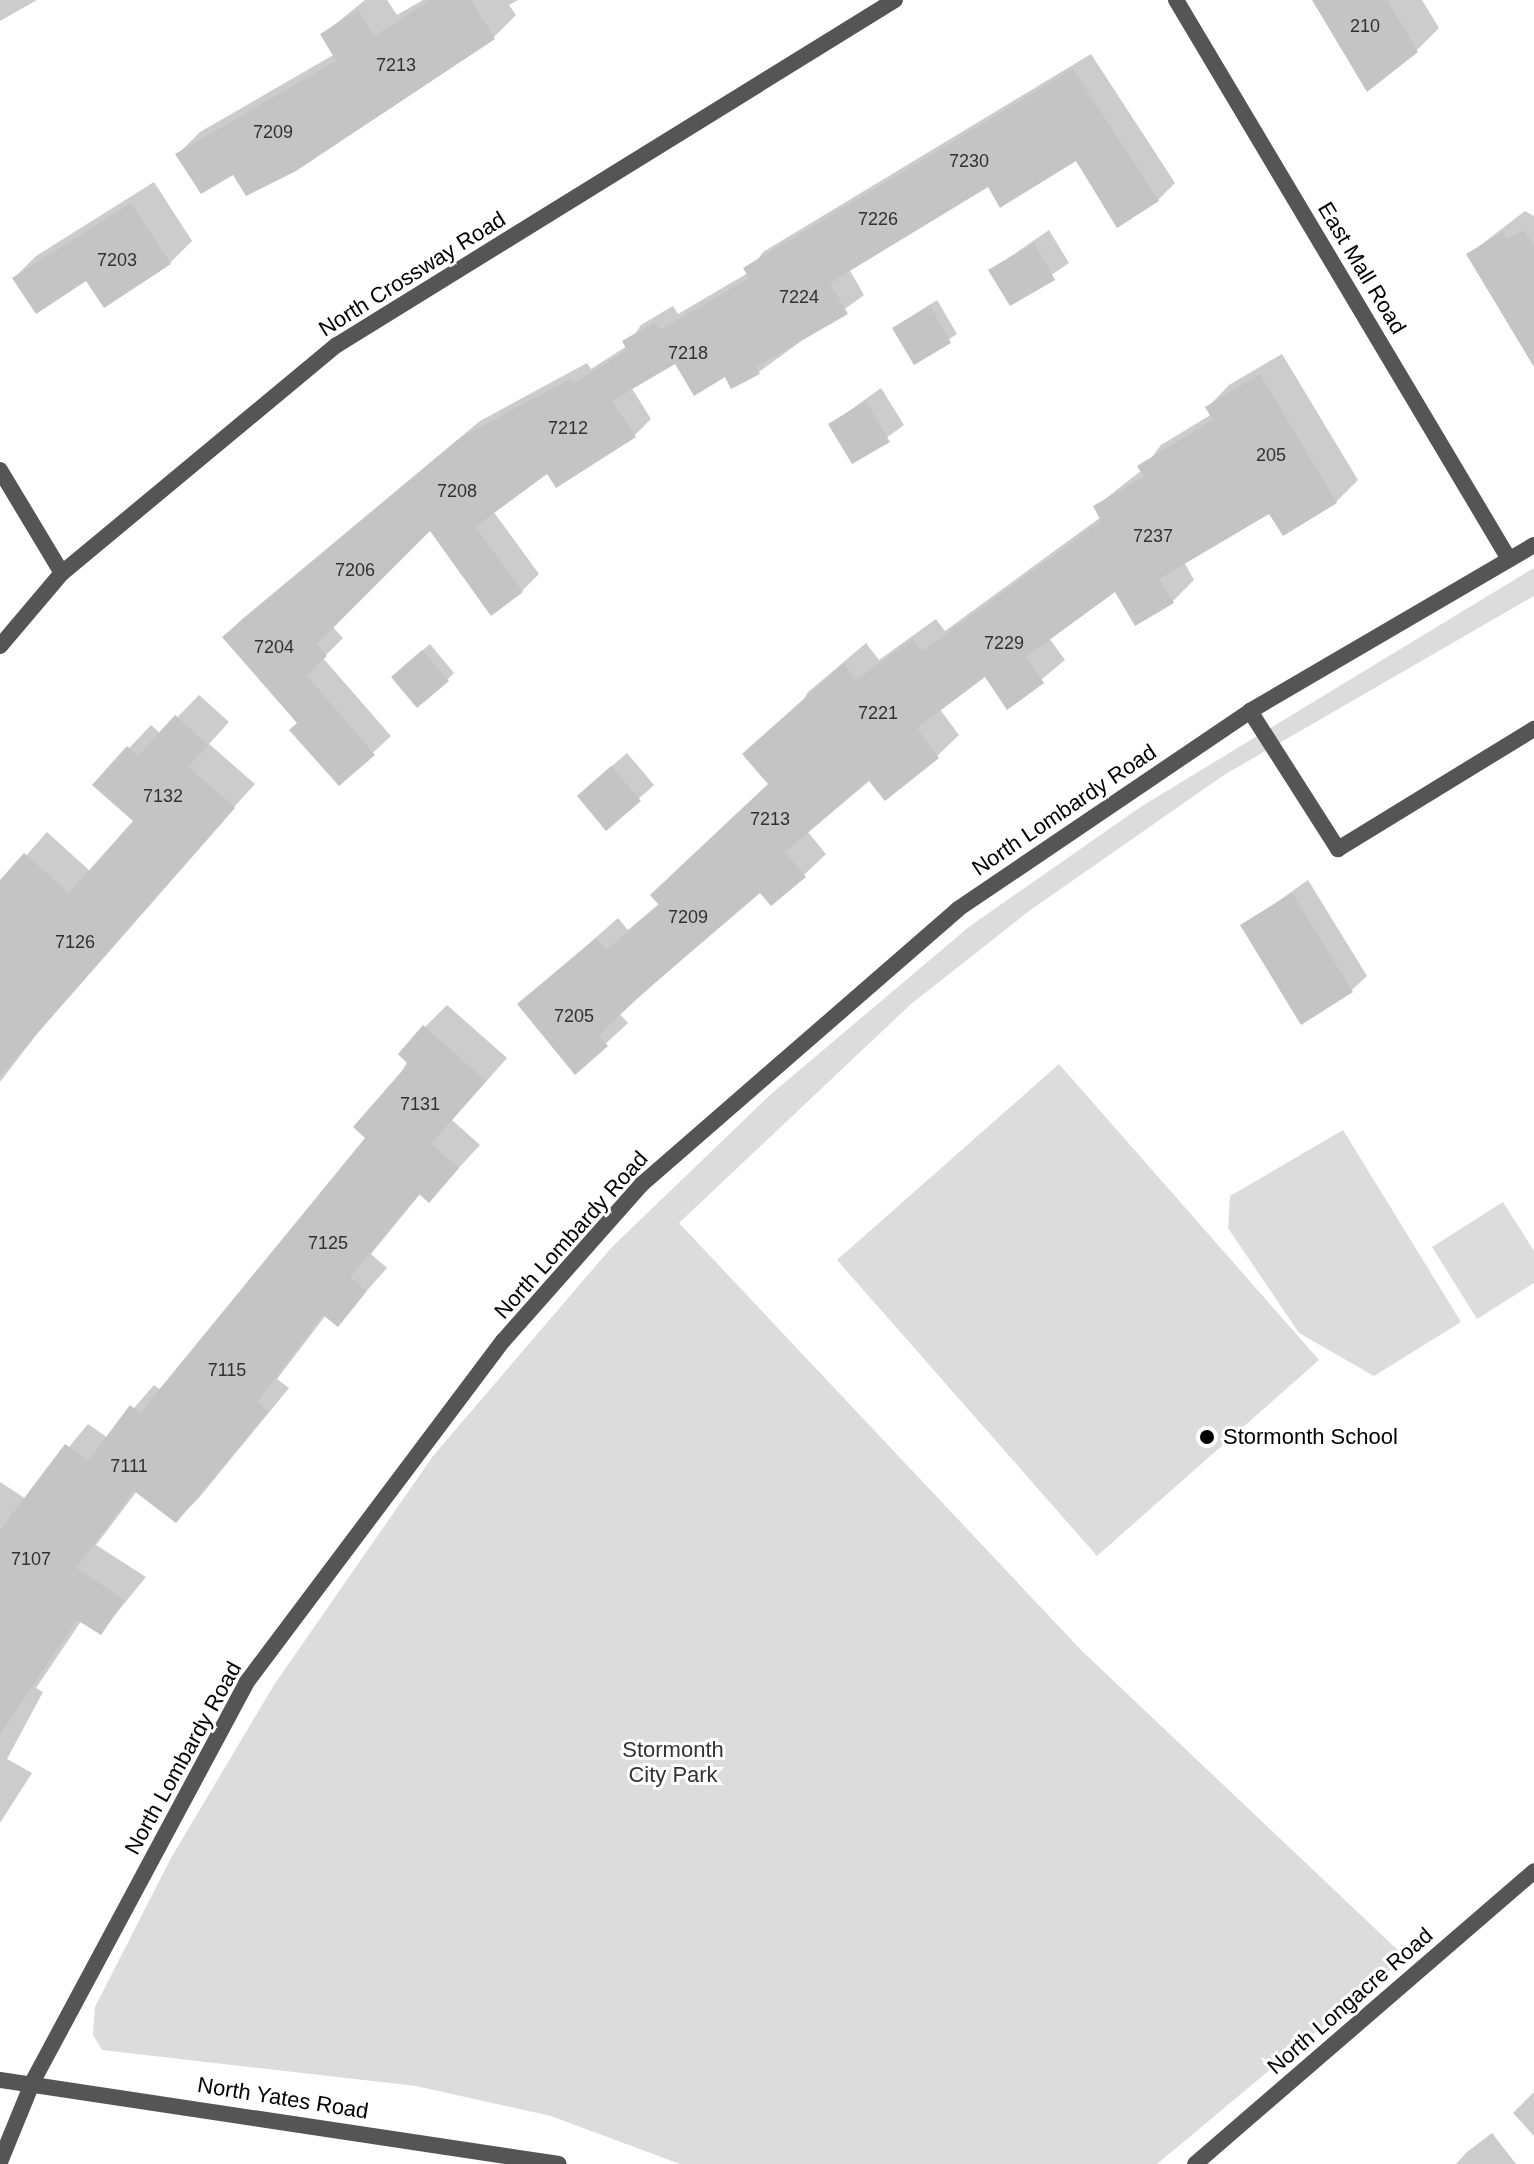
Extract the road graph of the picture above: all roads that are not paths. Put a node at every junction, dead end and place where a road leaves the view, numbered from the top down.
1 (895, 0) edge
2 (1176, 0) edge
3 (0, 470) edge
4 (1534, 545) edge
5 (1509, 559) junction
6 (62, 573) junction
7 (0, 646) edge
8 (1250, 711) junction
9 (1534, 729) edge
10 (1534, 1871) edge
11 (0, 2080) edge
12 (33, 2081) junction
13 (0, 2162) edge
14 (559, 2164) edge
15 (1195, 2164) edge

1 - 6 street, North Crossway Road
2 - 5 street, East Mall Road
3 - 6 street
4 - 5 street, North Lombardy Road
5 - 8 street, North Lombardy Road
6 - 7 street, North Crossway Road
8 - 9 street
8 - 12 street, North Lombardy Road
10 - 15 street, North Longacre Road
11 - 12 street, North Yates Road
12 - 13 street, North Lombardy Road
12 - 14 street, North Yates Road

